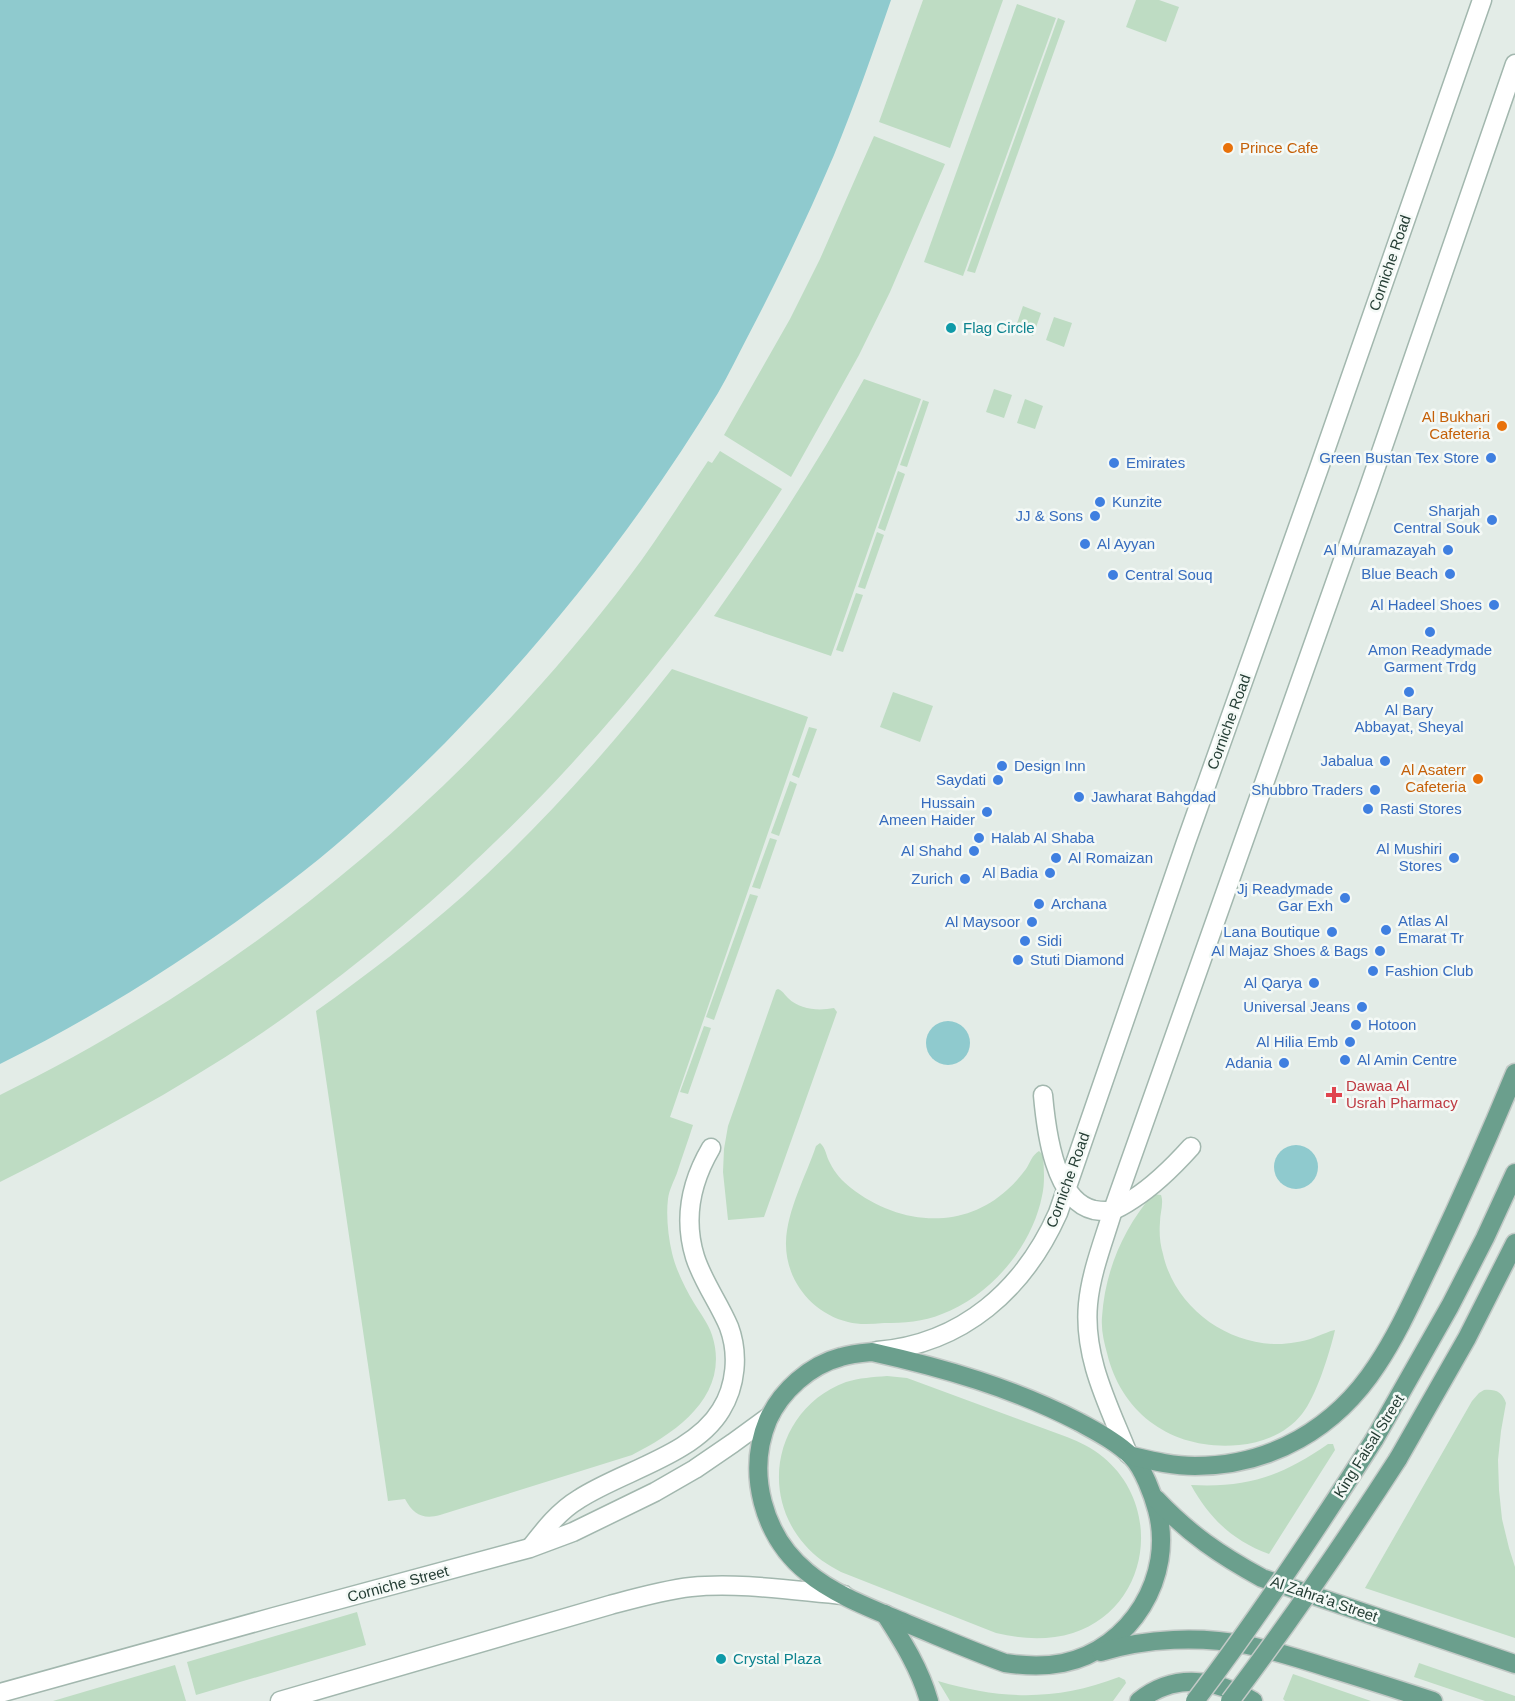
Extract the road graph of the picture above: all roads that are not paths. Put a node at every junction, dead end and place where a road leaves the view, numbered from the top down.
1 (1482, 0) edge
2 (1515, 64) edge
3 (1515, 1073) edge
4 (1043, 1095) dead end
5 (1191, 1147) dead end
6 (711, 1148) dead end
7 (1515, 1173) edge
8 (1066, 1189) junction
9 (1113, 1210) junction
10 (1515, 1243) edge
11 (872, 1352) junction
12 (770, 1416) junction
13 (1130, 1455) junction
14 (1154, 1496) junction
15 (530, 1548) junction
16 (846, 1596) junction
17 (885, 1614) junction
18 (1085, 1656) junction
19 (1515, 1665) edge
20 (0, 1693) edge
21 (280, 1701) edge
22 (929, 1701) edge
23 (1139, 1701) edge
24 (1195, 1701) edge
25 (1230, 1701) edge
26 (1253, 1701) edge
27 (1433, 1701) edge

1 - 8 main road, Corniche Road
2 - 9 main road
3 - 13 main road
4 - 8 main road
5 - 9 main road
6 - 15 main road
7 - 24 main road, King Faisal Street, bridge
8 - 9 main road
8 - 11 main road, Corniche Road
9 - 13 main road
10 - 25 main road, King Faisal Street, bridge
11 - 12 main road
11 - 13 main road
12 - 15 main road, Corniche Street
12 - 16 main road
13 - 14 main road
14 - 18 main road
14 - 19 main road, Al Zahra'a Street
15 - 20 main road, Corniche Street
16 - 17 main road
16 - 21 main road
17 - 18 main road
17 - 22 main road
18 - 27 main road
23 - 26 main road

